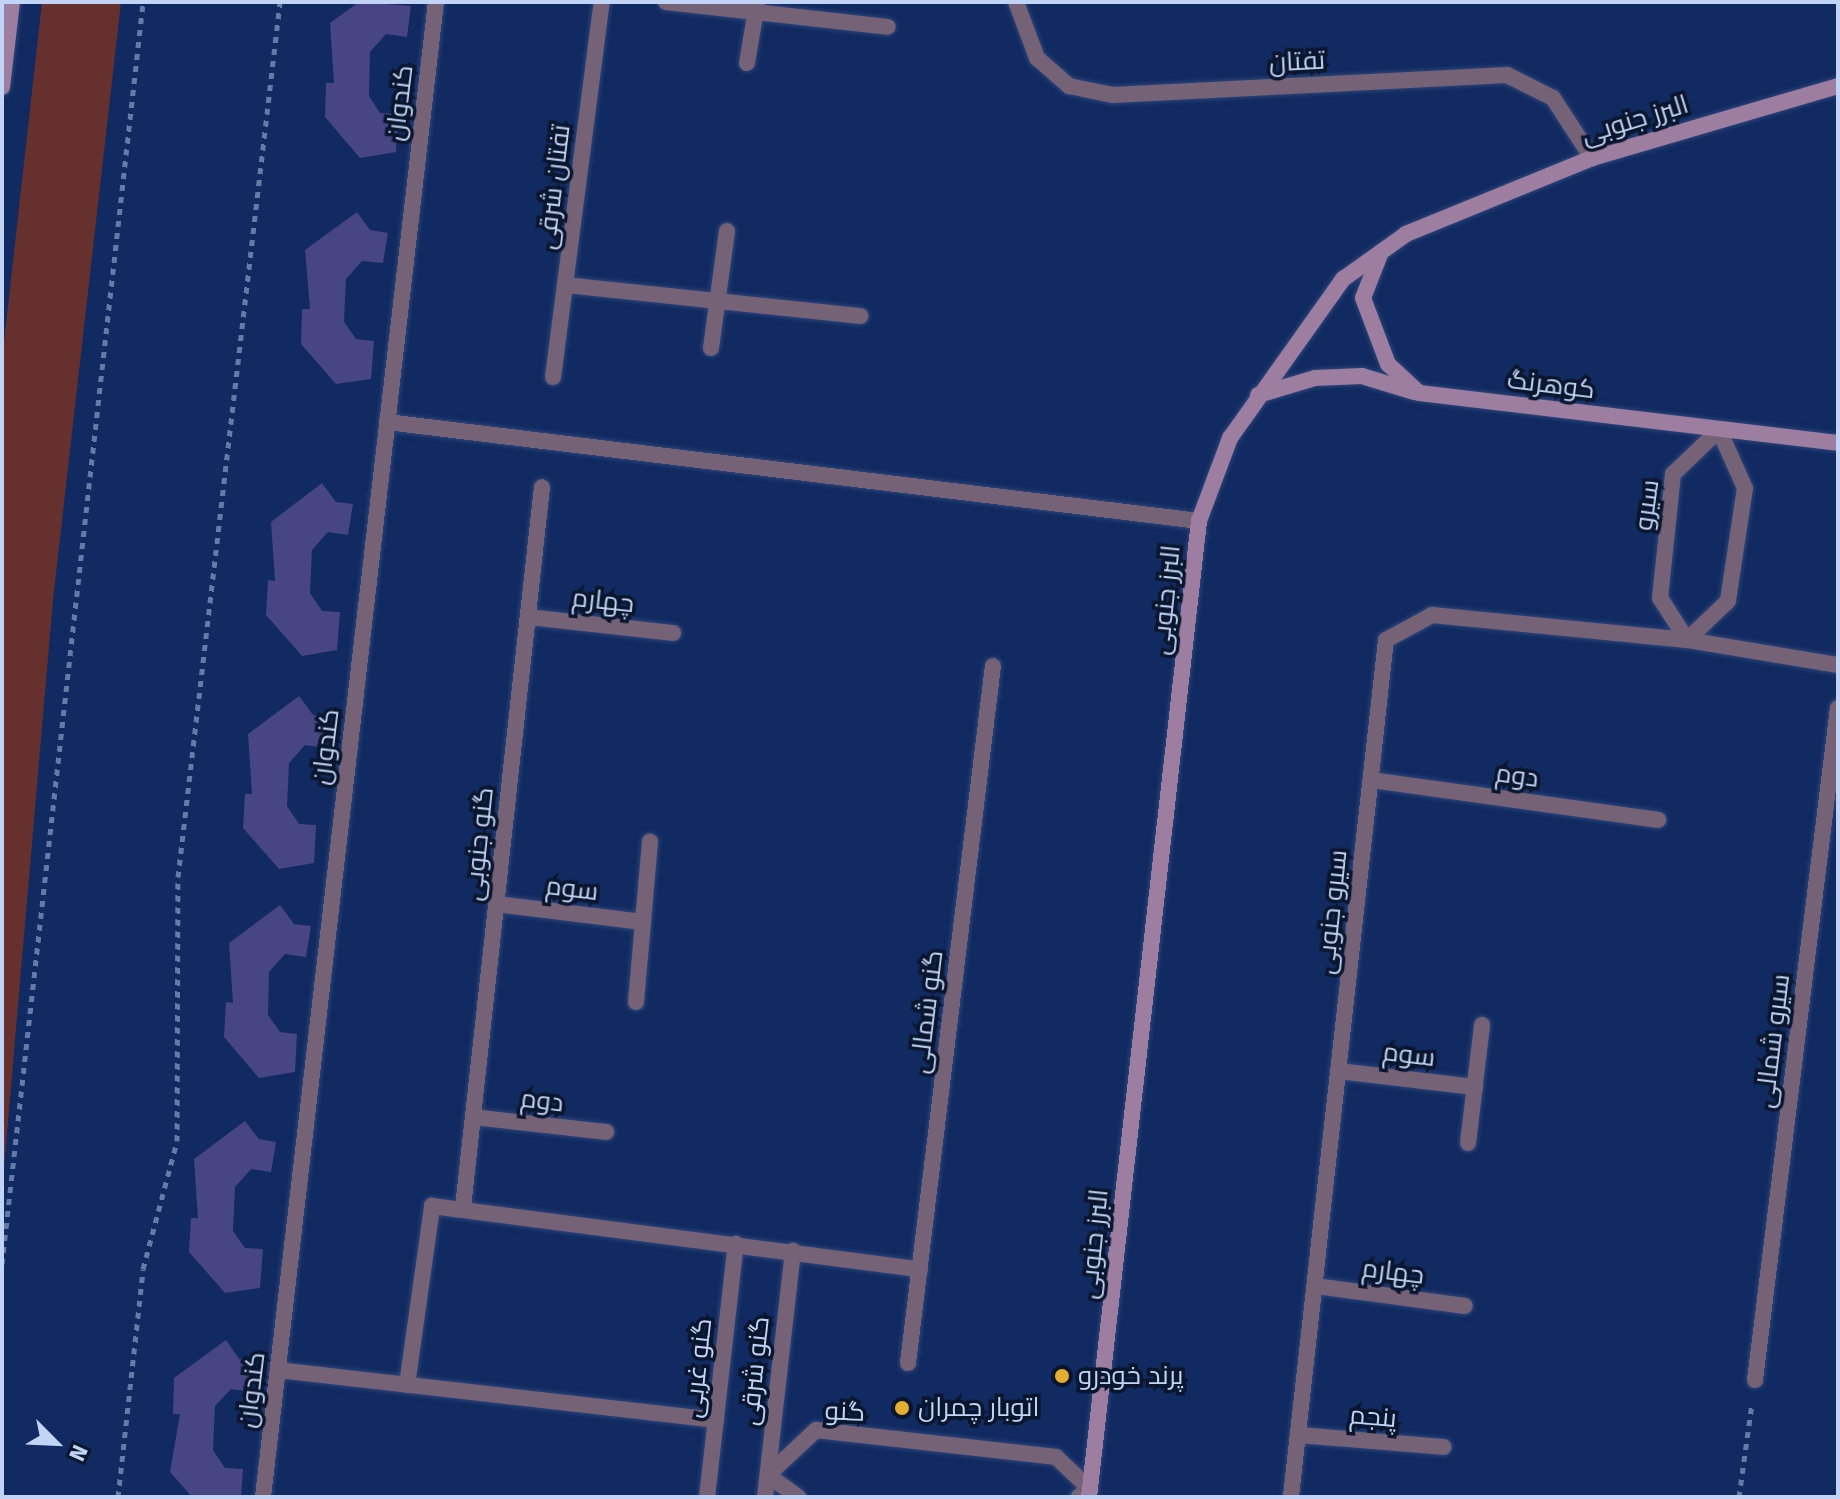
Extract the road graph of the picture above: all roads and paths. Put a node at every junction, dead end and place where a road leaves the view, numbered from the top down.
1 (12, 2) edge
2 (143, 2) edge
3 (280, 2) edge
4 (436, 2) edge
5 (602, 2) edge
6 (666, 2) edge
7 (1016, 2) edge
8 (757, 7) edge
9 (888, 27) dead end
10 (747, 63) dead end
11 (1838, 86) edge
12 (2, 87) edge
13 (1592, 158) junction
14 (727, 231) dead end
15 (1381, 252) junction
16 (565, 285) junction
17 (717, 301) junction
18 (860, 316) dead end
19 (711, 348) dead end
20 (553, 377) dead end
21 (1419, 393) junction
22 (1258, 395) junction
23 (387, 422) junction
24 (1719, 430) junction
25 (1838, 443) edge
26 (542, 487) dead end
27 (1199, 521) junction
28 (528, 617) junction
29 (673, 633) dead end
30 (1687, 640) junction
31 (1838, 665) edge
32 (993, 666) dead end
33 (1838, 708) edge
34 (1371, 780) junction
35 (1658, 820) dead end
36 (650, 842) dead end
37 (496, 904) junction
38 (643, 922) junction
39 (636, 1002) dead end
40 (1482, 1025) dead end
41 (1338, 1071) junction
42 (1475, 1087) junction
43 (473, 1117) junction
44 (606, 1132) dead end
45 (1468, 1143) dead end
46 (463, 1207) junction
47 (736, 1244) junction
48 (793, 1251) junction
49 (2, 1264) edge
50 (920, 1269) junction
51 (1315, 1286) junction
52 (1465, 1306) dead end
53 (908, 1363) dead end
54 (278, 1370) junction
55 (1755, 1380) joint
56 (407, 1385) junction
57 (716, 1420) junction
58 (1298, 1435) junction
59 (1444, 1447) dead end
60 (768, 1475) junction
61 (1086, 1494) edge
62 (1291, 1496) edge
63 (118, 1497) edge
64 (263, 1497) edge
65 (707, 1497) edge
66 (765, 1497) edge
67 (798, 1497) edge
68 (1739, 1497) edge

1 - 12 street
2 - 49 path
3 - 63 path
4 - 23 street, کندوان
5 - 16 street, تفتان شرقی
6 - 8 street
7 - 13 street, تفتان
8 - 9 street
8 - 10 street
11 - 13 street, البرز جنوبی
13 - 15 street, البرز جنوبی
14 - 17 street
15 - 21 street
15 - 22 street, البرز جنوبی
16 - 17 street
16 - 20 street, تفتان شرقی
17 - 18 street
17 - 19 street
21 - 22 street, کوهرنگ
21 - 24 street, کوهرنگ
22 - 27 street, البرز جنوبی
23 - 27 street
23 - 54 street, کندوان
24 - 25 street, کوهرنگ
24 - 30 street
24 - 30 street, سیرو
26 - 28 street, گنو جنوبی
27 - 61 street, البرز جنوبی
28 - 29 street, چهارم
28 - 37 street, گنو جنوبی
30 - 31 street
30 - 34 street, سیرو جنوبی
32 - 50 street, گنو شمالی
33 - 55 street, سیرو شمالی
34 - 35 street, دوم
34 - 41 street, سیرو جنوبی
36 - 38 street
37 - 38 street, سوم
37 - 43 street, گنو جنوبی
38 - 39 street
40 - 42 street
41 - 42 street, سوم
41 - 51 street, سیرو جنوبی
42 - 45 street
43 - 44 street, دوم
43 - 46 street, گنو جنوبی
46 - 47 street
46 - 56 street
47 - 48 street
47 - 57 street, گنو غربی
48 - 50 street
48 - 60 street, گنو شرقی
50 - 53 street, گنو شمالی
51 - 52 street, چهارم
51 - 58 street, سیرو جنوبی
54 - 56 street
54 - 64 street, کندوان
55 - 68 path
56 - 57 street
57 - 65 street, گنو غربی
58 - 59 street, پنجم
58 - 62 street, سیرو جنوبی
60 - 61 street, گنو
60 - 66 street, گنو شرقی
60 - 67 street

